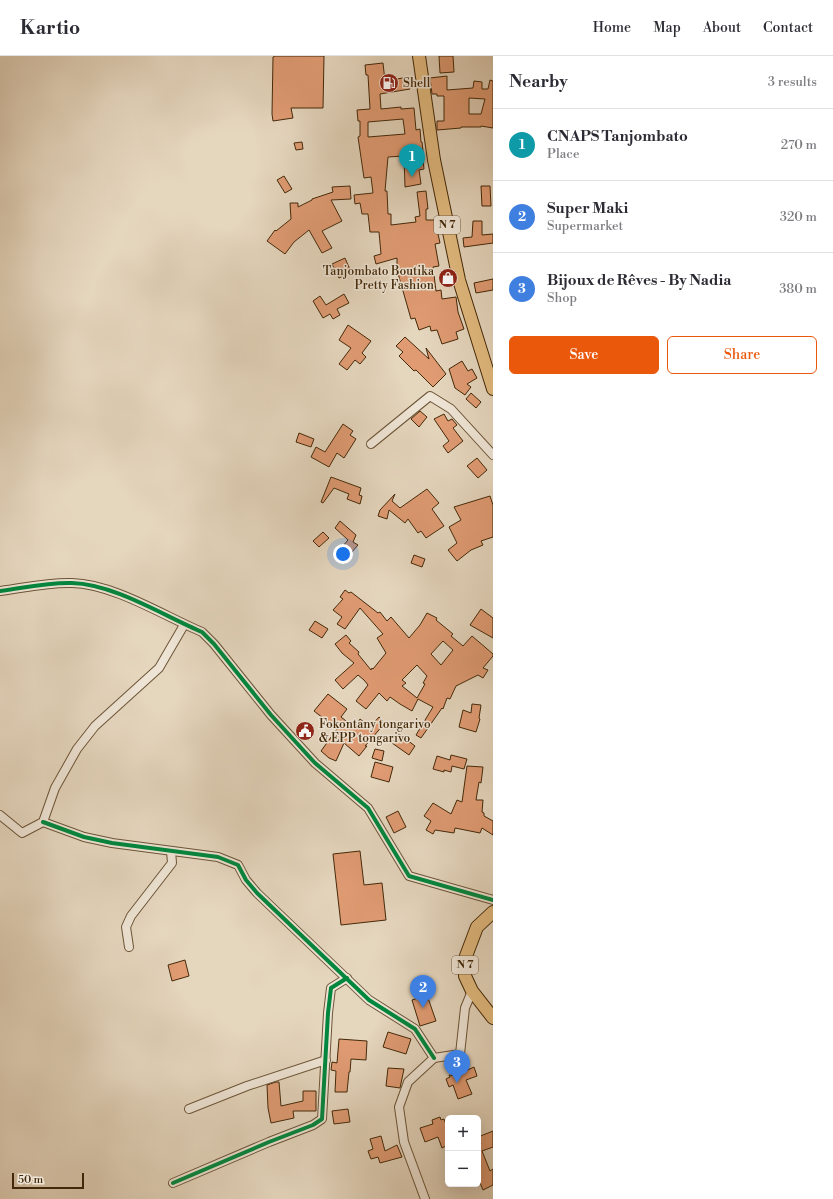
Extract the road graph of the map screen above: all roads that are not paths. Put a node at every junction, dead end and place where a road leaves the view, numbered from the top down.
1 (419, 56) edge
2 (493, 389) edge
3 (371, 444) dead end
4 (493, 455) edge
5 (0, 592) edge
6 (184, 624) junction
7 (0, 815) edge
8 (43, 822) junction
9 (171, 851) junction
10 (493, 900) edge
11 (493, 912) edge
12 (129, 948) dead end
13 (347, 978) junction
14 (472, 991) junction
15 (493, 1018) edge
16 (434, 1058) junction
17 (326, 1060) junction
18 (189, 1109) dead end
19 (173, 1183) dead end
20 (425, 1199) edge

1 - 2 main road, N 7
3 - 4 street
5 - 6 street
6 - 8 street
6 - 10 street
7 - 8 street
8 - 9 street
9 - 12 street
9 - 13 street
11 - 14 main road, N 7
13 - 16 street
13 - 17 street
14 - 15 main road, N 7
14 - 16 street
16 - 20 street
17 - 18 street
17 - 19 street

